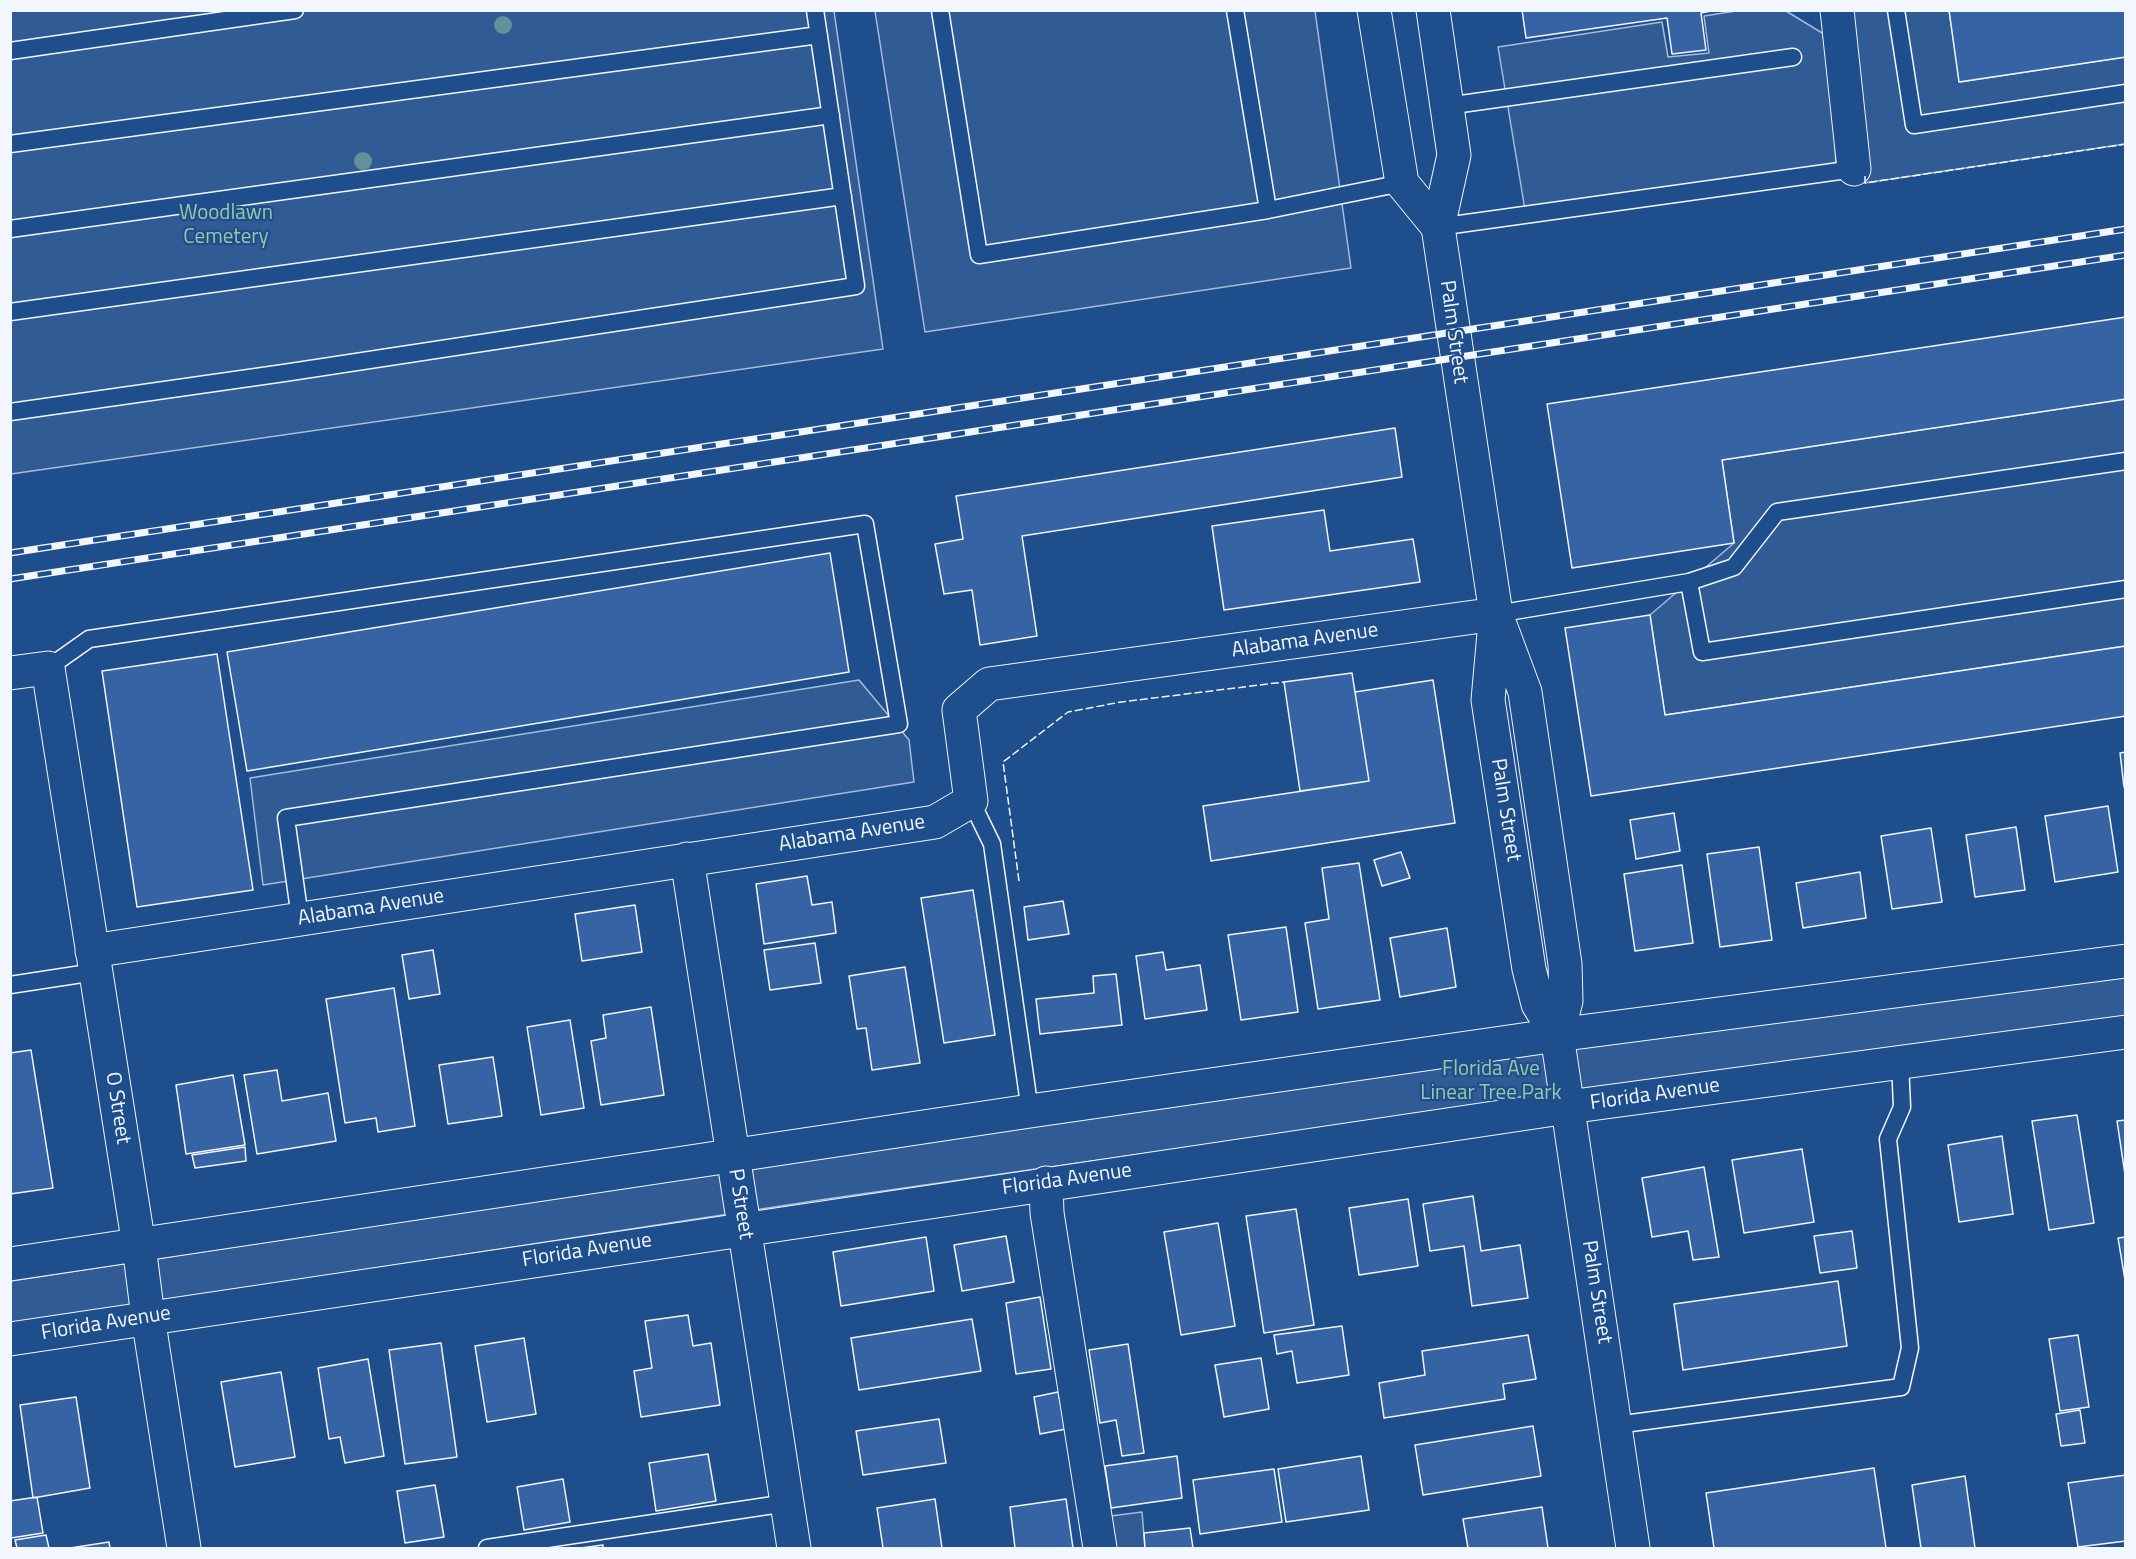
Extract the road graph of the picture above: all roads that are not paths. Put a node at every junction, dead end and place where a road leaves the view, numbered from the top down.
1 (296, 10) edge
2 (815, 10) edge
3 (940, 10) edge
4 (1235, 10) edge
5 (1374, 10) edge
6 (1433, 10) edge
7 (1837, 10) edge
8 (1896, 10) edge
9 (819, 35) junction
10 (10, 51) edge
11 (1793, 57) dead end
12 (2126, 93) edge
13 (1447, 106) junction
14 (831, 115) junction
15 (10, 144) edge
16 (1854, 168) joint
17 (1402, 183) junction
18 (843, 196) junction
19 (1268, 210) junction
20 (1438, 227) junction
21 (10, 229) edge
22 (10, 312) edge
23 (10, 412) edge
24 (2126, 461) edge
25 (1689, 582) junction
26 (2126, 589) edge
27 (1496, 614) junction
28 (48, 668) junction
29 (10, 673) edge
30 (971, 801) junction
31 (687, 859) junction
32 (300, 918) junction
33 (2126, 961) edge
34 (93, 962) junction
35 (10, 985) edge
36 (2126, 1032) edge
37 (1557, 1035) junction
38 (1900, 1062) junction
39 (1568, 1107) junction
40 (1030, 1111) junction
41 (733, 1156) junction
42 (1046, 1183) junction
43 (744, 1228) junction
44 (139, 1246) junction
45 (10, 1264) edge
46 (148, 1317) junction
47 (10, 1339) edge
48 (1616, 1425) junction
49 (787, 1503) junction
50 (184, 1548) edge
51 (487, 1548) edge
52 (794, 1548) edge
53 (1100, 1548) edge
54 (1633, 1548) edge

1 - 10 lane
2 - 9 lane
3 - 19 lane
4 - 19 lane
5 - 17 street
6 - 13 street, Palm Street
7 - 16 street
8 - 12 lane
9 - 14 lane
9 - 15 lane
11 - 13 lane
13 - 20 street, Palm Street
14 - 18 lane
14 - 21 lane
16 - 20 lane
17 - 19 lane
17 - 20 street
18 - 22 lane
18 - 23 lane
20 - 27 street, Palm Street
24 - 25 lane
25 - 26 lane
25 - 27 lane
27 - 30 street, Alabama Avenue
27 - 37 street, Palm Street
28 - 29 street
28 - 32 lane
28 - 34 street, O Street
30 - 31 street, Alabama Avenue
30 - 40 lane
31 - 32 street, Alabama Avenue
31 - 41 street, P Street
32 - 34 street, Alabama Avenue
33 - 37 street
34 - 35 lane
34 - 44 street, O Street
36 - 38 street, Florida Avenue
37 - 39 street, Palm Street
37 - 40 street
38 - 39 street, Florida Avenue
38 - 48 lane
39 - 42 street, Florida Avenue
39 - 48 street, Palm Street
40 - 41 street
41 - 43 street, P Street
41 - 44 street
42 - 43 street, Florida Avenue
42 - 53 street
43 - 46 street, Florida Avenue
43 - 49 street, P Street
44 - 45 street
44 - 46 street, O Street
46 - 47 street, Florida Avenue
46 - 50 street, O Street
48 - 54 street, Palm Street
49 - 51 lane
49 - 52 street, P Street

